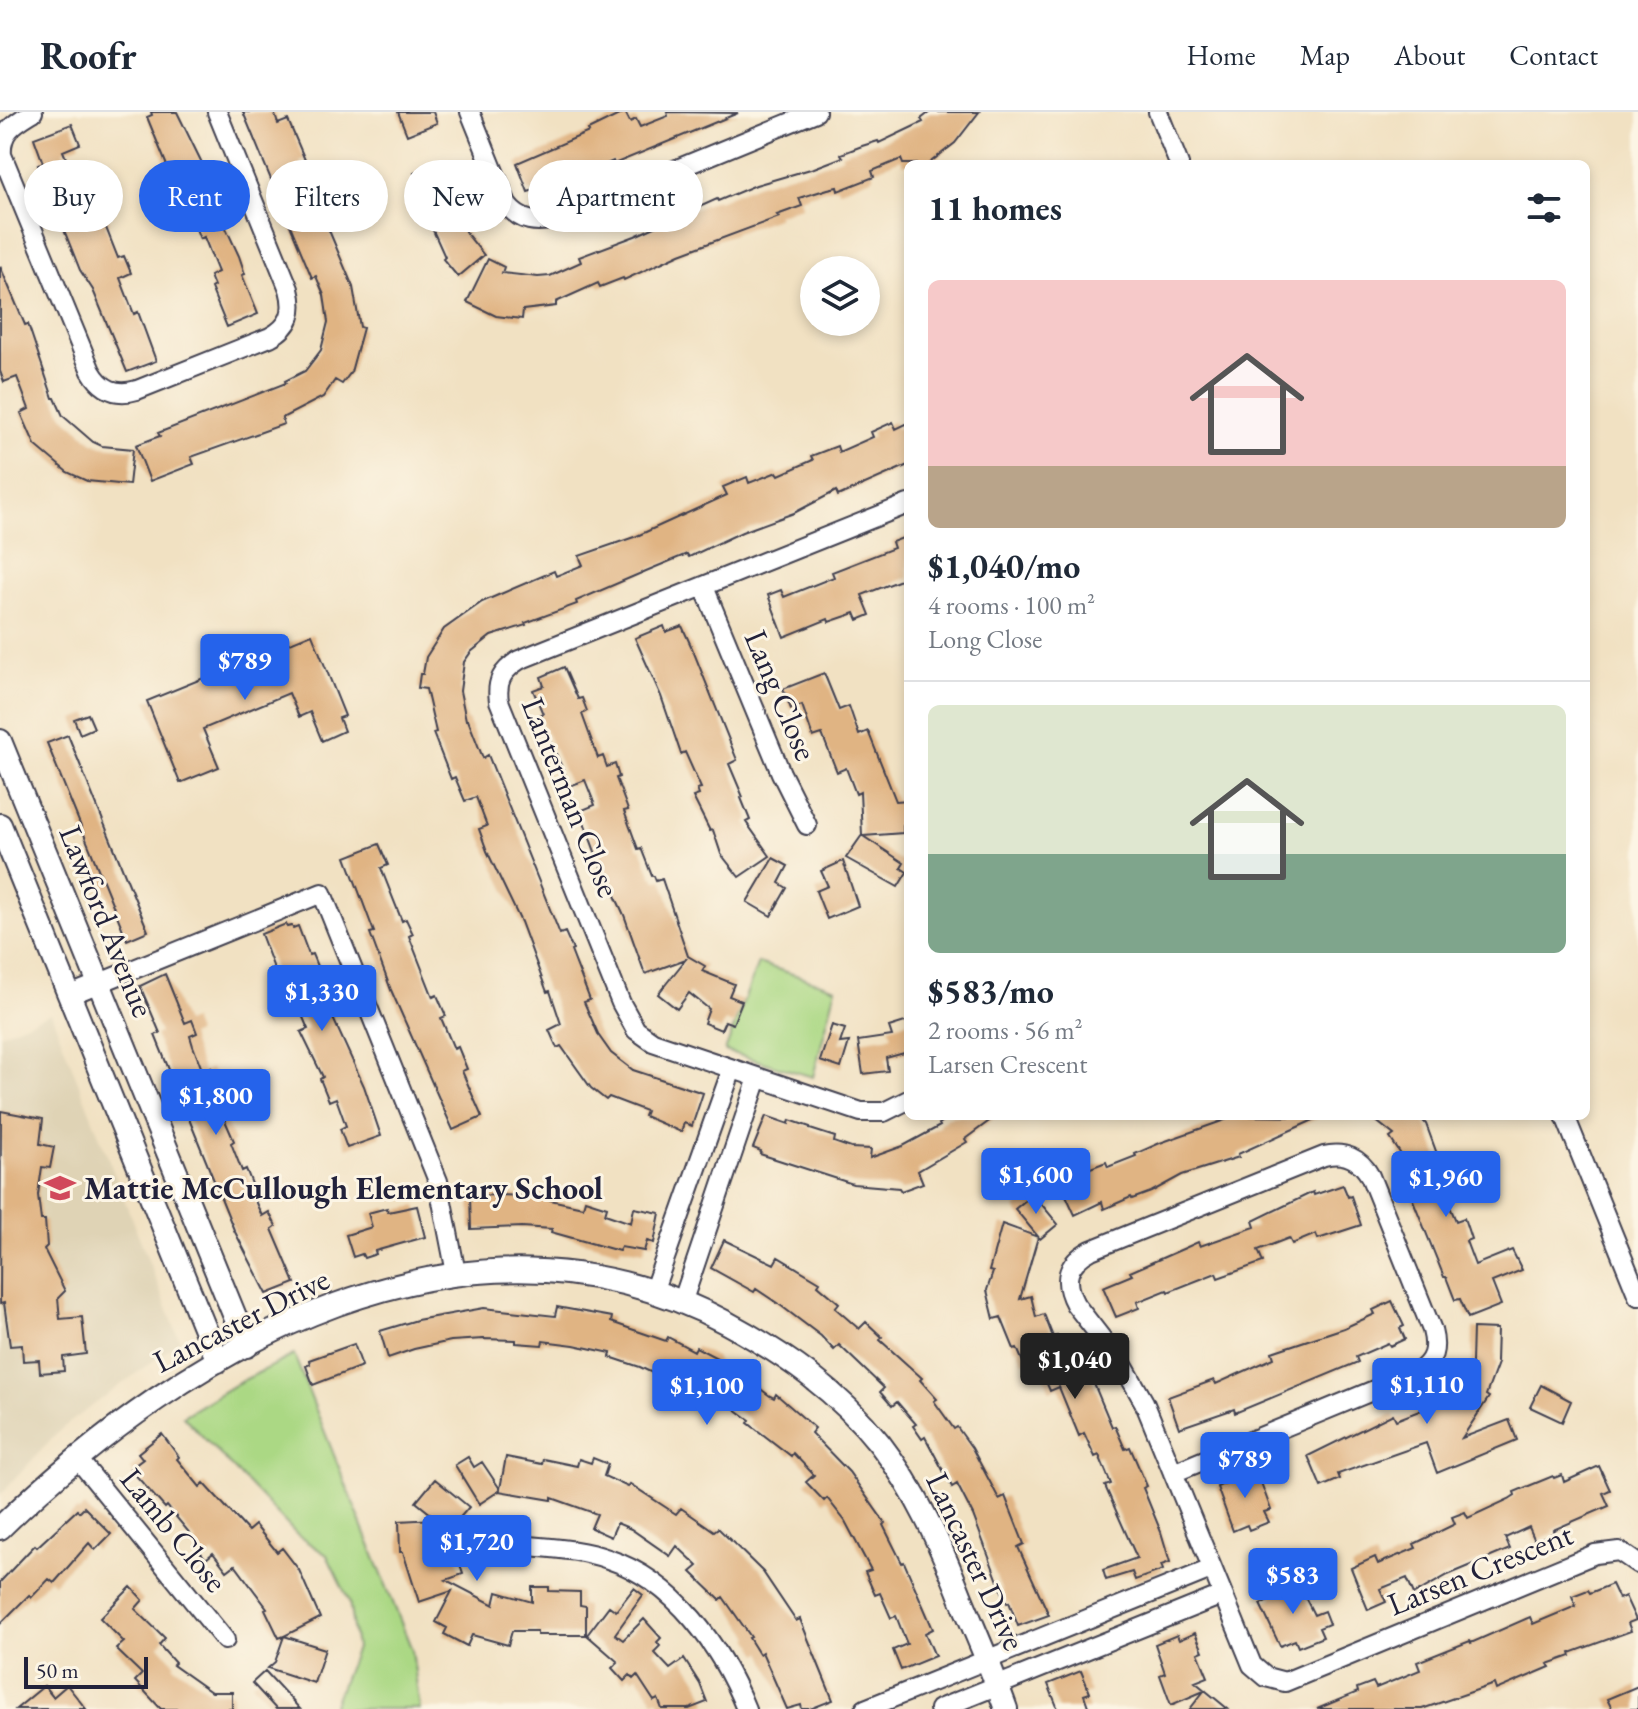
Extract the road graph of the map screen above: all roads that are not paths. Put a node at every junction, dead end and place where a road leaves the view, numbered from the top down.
1 (33, 112) edge
2 (217, 112) edge
3 (470, 112) edge
4 (816, 112) edge
5 (1158, 112) edge
6 (1177, 160) edge
7 (904, 506) edge
8 (704, 587) junction
9 (0, 741) edge
10 (0, 825) edge
11 (807, 825) dead end
12 (98, 983) junction
13 (70, 995) junction
14 (732, 1069) junction
15 (758, 1078) junction
16 (904, 1103) edge
17 (1567, 1120) edge
18 (456, 1273) junction
19 (653, 1292) junction
20 (1638, 1296) edge
21 (682, 1303) junction
22 (247, 1346) junction
23 (218, 1361) junction
24 (77, 1458) junction
25 (1173, 1473) junction
26 (0, 1528) edge
27 (511, 1544) dead end
28 (1638, 1564) edge
29 (1217, 1582) junction
30 (225, 1640) dead end
31 (987, 1660) junction
32 (997, 1686) junction
33 (871, 1708) edge
34 (746, 1709) edge
35 (939, 1709) edge
36 (1006, 1709) edge

1 - 2 street
3 - 4 street
5 - 6 street
7 - 8 street, Lanterman Close
8 - 11 street, Lang Close
8 - 14 street, Lanterman Close
9 - 12 street, Lawford Avenue
10 - 13 street, Lawford Avenue
12 - 13 street
12 - 18 street
12 - 22 street, Lawford Avenue
13 - 23 street, Lawford Avenue
14 - 15 street, Lanterman Close
14 - 19 street
15 - 16 street, Lanterman Close
15 - 21 street
17 - 20 street
18 - 19 street, Lancaster Drive
18 - 22 street, Lancaster Drive
19 - 21 street, Lancaster Drive
21 - 31 street, Lancaster Drive
22 - 23 street, Lancaster Drive
23 - 24 street, Lancaster Drive
24 - 26 street, Lancaster Drive
24 - 30 street, Lamb Close
25 - 25 street, Larsen Crescent
25 - 29 street, Larsen Crescent
27 - 34 street
28 - 29 street, Larsen Crescent
29 - 31 street
29 - 32 street
31 - 32 street, Lancaster Drive
31 - 33 street
32 - 35 street
32 - 36 street, Lancaster Drive

